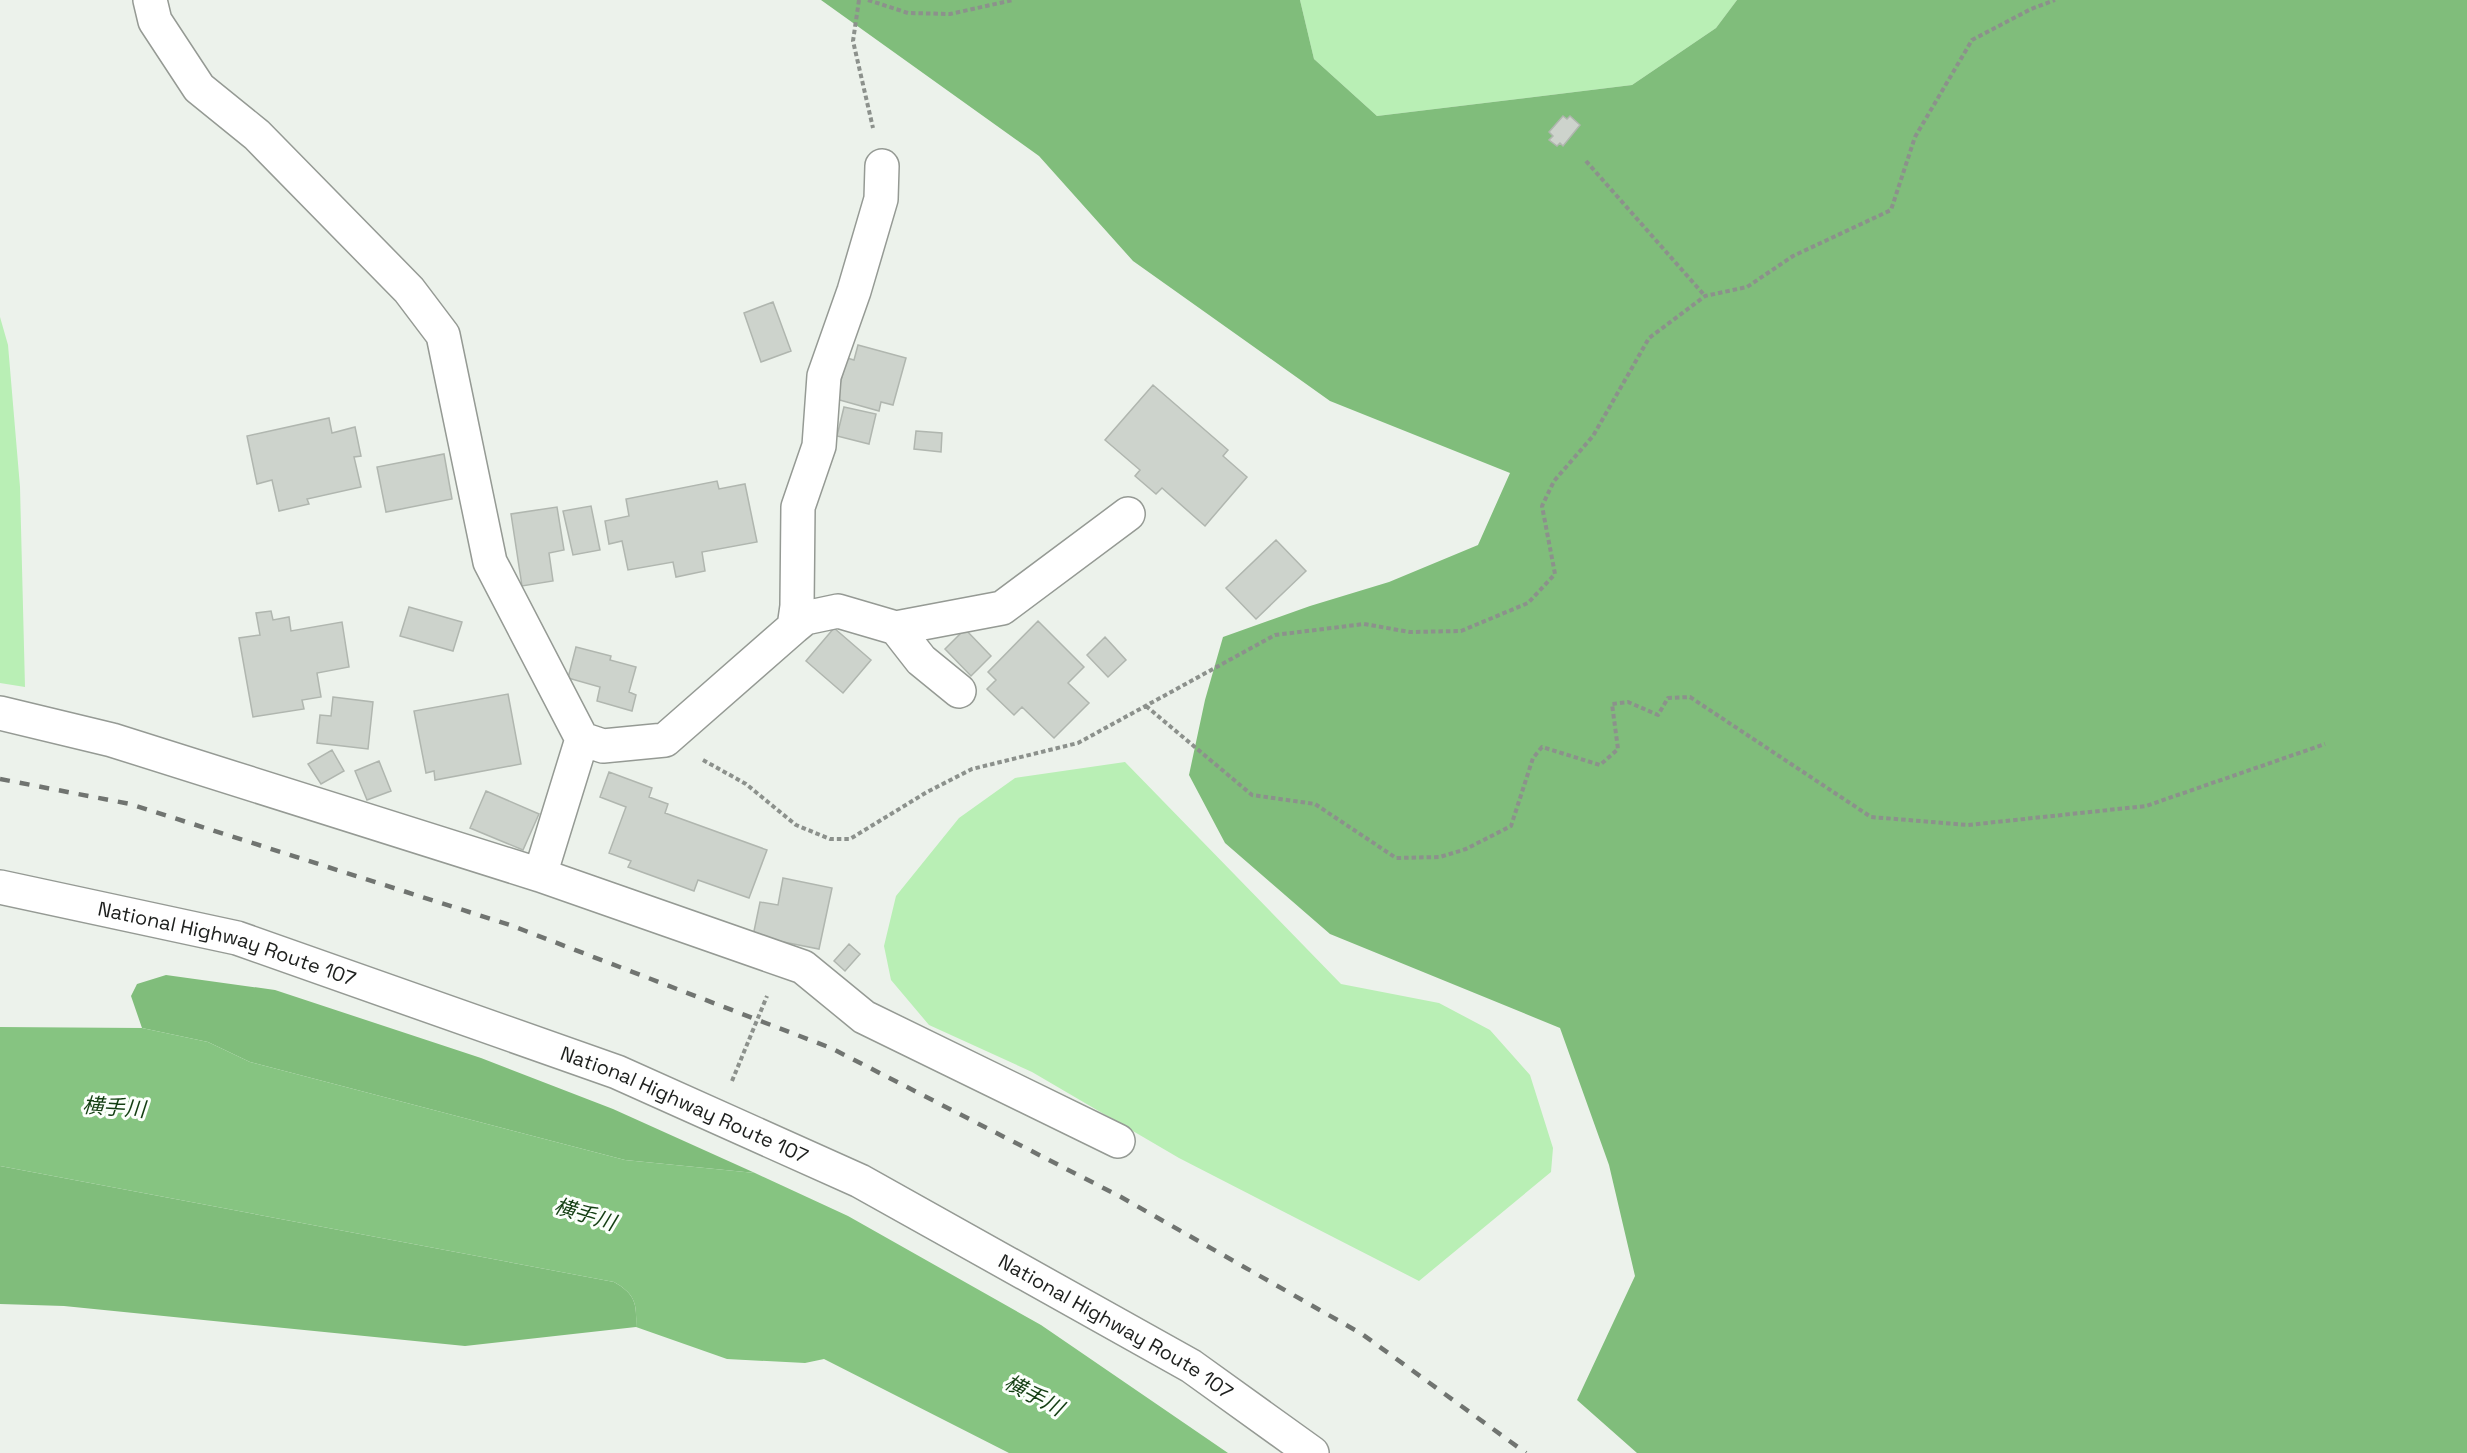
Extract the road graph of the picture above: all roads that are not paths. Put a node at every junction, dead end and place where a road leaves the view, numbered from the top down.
1 (150, 0) edge
2 (882, 166) road end
3 (1128, 514) dead end
4 (794, 627) junction
5 (896, 628) junction
6 (959, 691) dead end
7 (0, 713) edge
8 (582, 739) junction
9 (540, 875) junction
10 (0, 887) edge
11 (1118, 1142) dead end
12 (1312, 1453) edge

1 - 8 main road
2 - 4 main road
3 - 5 main road
4 - 5 main road
4 - 8 main road
5 - 6 main road
7 - 9 main road
8 - 9 main road
9 - 11 main road
10 - 12 main road, National Highway Route 107

